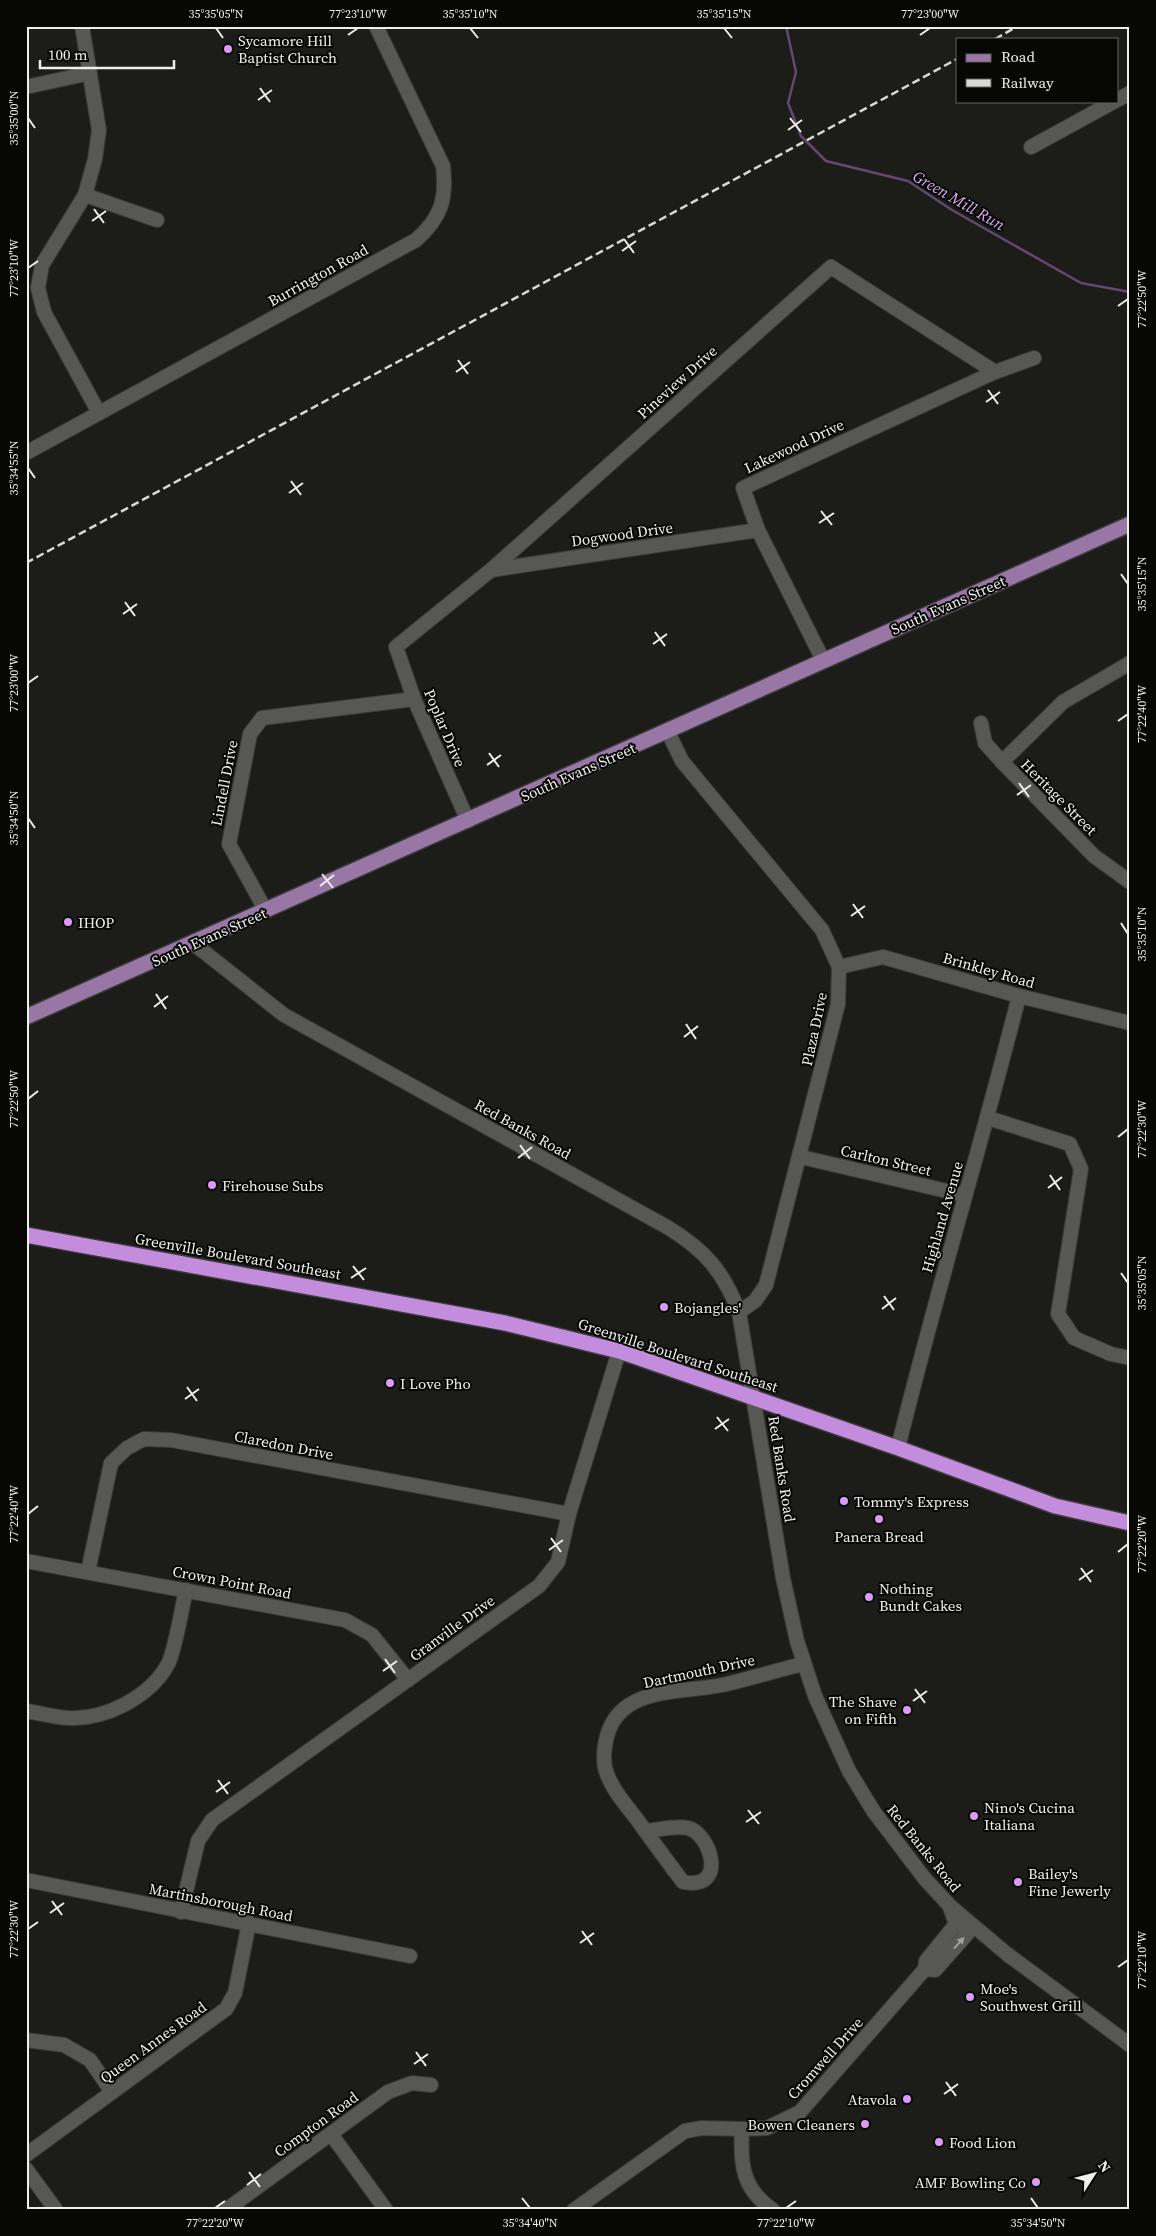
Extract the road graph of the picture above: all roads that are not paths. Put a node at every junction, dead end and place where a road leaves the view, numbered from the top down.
1 (82, 26) edge
2 (376, 26) edge
3 (90, 74) junction
4 (26, 86) edge
5 (1130, 93) edge
6 (1118, 100) edge
7 (1114, 102) edge
8 (1031, 147) dead end
9 (85, 195) junction
10 (157, 220) dead end
11 (1034, 358) dead end
12 (994, 372) junction
13 (99, 413) junction
14 (26, 453) edge
15 (1129, 526) edge
16 (758, 530) junction
17 (491, 570) junction
18 (396, 647) joint
19 (823, 660) junction
20 (1130, 663) edge
21 (414, 699) junction
22 (980, 723) dead end
23 (668, 732) junction
24 (1002, 762) junction
25 (468, 821) junction
26 (1130, 882) edge
27 (266, 911) junction
28 (194, 944) junction
29 (839, 967) junction
30 (1020, 996) junction
31 (26, 1017) edge
32 (1130, 1023) edge
33 (988, 1118) junction
34 (800, 1157) junction
35 (964, 1195) junction
36 (26, 1235) edge
37 (739, 1312) junction
38 (619, 1351) junction
39 (1130, 1358) edge
40 (755, 1398) junction
41 (898, 1448) junction
42 (569, 1514) junction
43 (1130, 1523) edge
44 (26, 1561) edge
45 (88, 1572) junction
46 (186, 1590) junction
47 (803, 1664) junction
48 (408, 1680) junction
49 (26, 1711) edge
50 (646, 1832) junction
51 (26, 1880) edge
52 (950, 1906) junction
53 (181, 1912) junction
54 (249, 1923) junction
55 (410, 1956) dead end
56 (26, 2040) edge
57 (1130, 2045) edge
58 (431, 2085) dead end
59 (112, 2092) junction
60 (742, 2129) junction
61 (331, 2134) junction
62 (26, 2155) edge
63 (26, 2168) edge
64 (56, 2210) edge
65 (226, 2210) edge
66 (386, 2210) edge
67 (574, 2210) edge
68 (773, 2210) edge

1 - 3 street
2 - 13 street, Burrington Road
3 - 4 street
3 - 9 street
5 - 6 street
7 - 8 street
9 - 10 street
9 - 13 street
11 - 12 street, Lakewood Drive
12 - 16 street, Lakewood Drive
12 - 17 street, Pineview Drive
13 - 14 street, Burrington Road
15 - 19 main road, South Evans Street
16 - 17 street, Dogwood Drive
16 - 19 street, Lakewood Drive
17 - 18 street, Pineview Drive
18 - 21 street, Poplar Drive
19 - 23 main road, South Evans Street
20 - 24 street
21 - 25 street, Poplar Drive
21 - 27 street, Lindell Drive
22 - 24 street, Heritage Street
23 - 25 main road, South Evans Street
23 - 29 street, Plaza Drive
24 - 26 street, Heritage Street
25 - 27 main road, South Evans Street
27 - 28 main road, South Evans Street
28 - 31 main road, South Evans Street
28 - 37 street, Red Banks Road
29 - 30 street, Brinkley Road
29 - 34 street, Plaza Drive
30 - 32 street, Brinkley Road
30 - 33 street, Highland Avenue
33 - 35 street, Highland Avenue
33 - 39 street
34 - 35 street, Carlton Street
34 - 37 street, Plaza Drive
35 - 41 street, Highland Avenue
36 - 38 highway, Greenville Boulevard Southeast
37 - 40 street, Red Banks Road
38 - 40 highway, Greenville Boulevard Southeast
38 - 42 street, Granville Drive
40 - 41 highway, Greenville Boulevard Southeast
40 - 47 street, Red Banks Road
41 - 43 highway, Greenville Boulevard Southeast
42 - 45 street, Claredon Drive
42 - 48 street, Granville Drive
44 - 45 street, Crown Point Road
45 - 46 street, Crown Point Road
46 - 48 street, Crown Point Road
46 - 49 street
47 - 50 street, Dartmouth Drive
47 - 52 street, Red Banks Road
48 - 53 street, Granville Drive
50 - 50 street, Dartmouth Drive
51 - 53 street, Martinsborough Road
52 - 57 street, Red Banks Road
52 - 60 street, Cromwell Drive
53 - 54 street, Martinsborough Road
54 - 55 street, Martinsborough Road
54 - 59 street, Queen Annes Road
56 - 59 street
58 - 61 street, Compton Road
59 - 62 street, Queen Annes Road
60 - 67 street, Cromwell Drive
60 - 68 street
61 - 65 street, Compton Road
61 - 66 street
63 - 64 street

